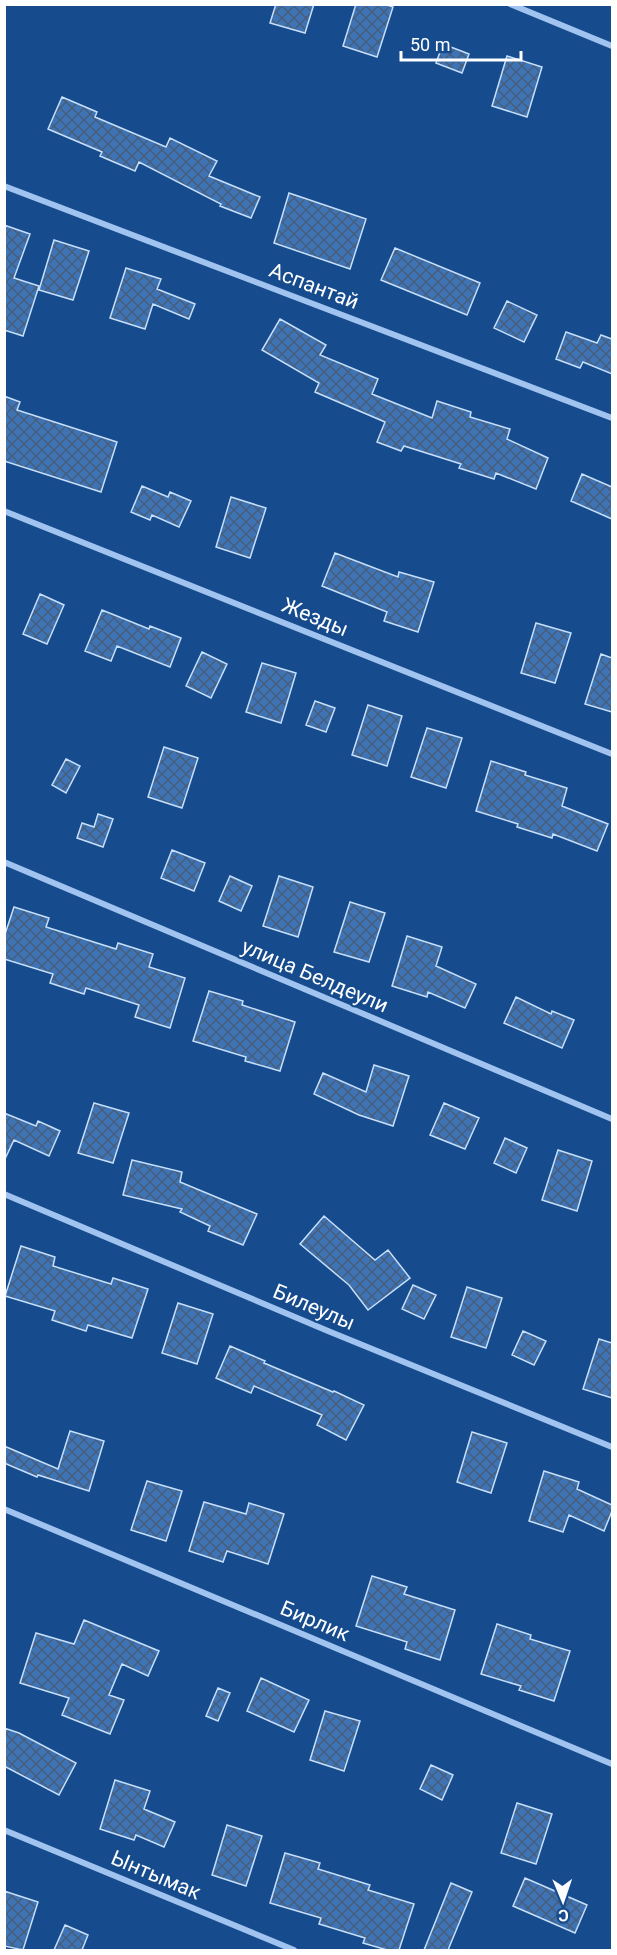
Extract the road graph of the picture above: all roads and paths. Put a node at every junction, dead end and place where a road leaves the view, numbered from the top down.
1 (510, 4) edge
2 (612, 46) edge
3 (4, 186) edge
4 (612, 418) edge
5 (4, 511) edge
6 (612, 754) edge
7 (4, 862) edge
8 (612, 1119) edge
9 (4, 1194) edge
10 (612, 1447) edge
11 (4, 1509) edge
12 (612, 1764) edge
13 (4, 1830) edge
14 (294, 1950) edge

1 - 2 street
3 - 4 street, Аспантай
5 - 6 street, Жезды
7 - 8 street, улица Белдеули
9 - 10 street, Билеулы
11 - 12 street, Бирлик
13 - 14 street, Ынтымак

